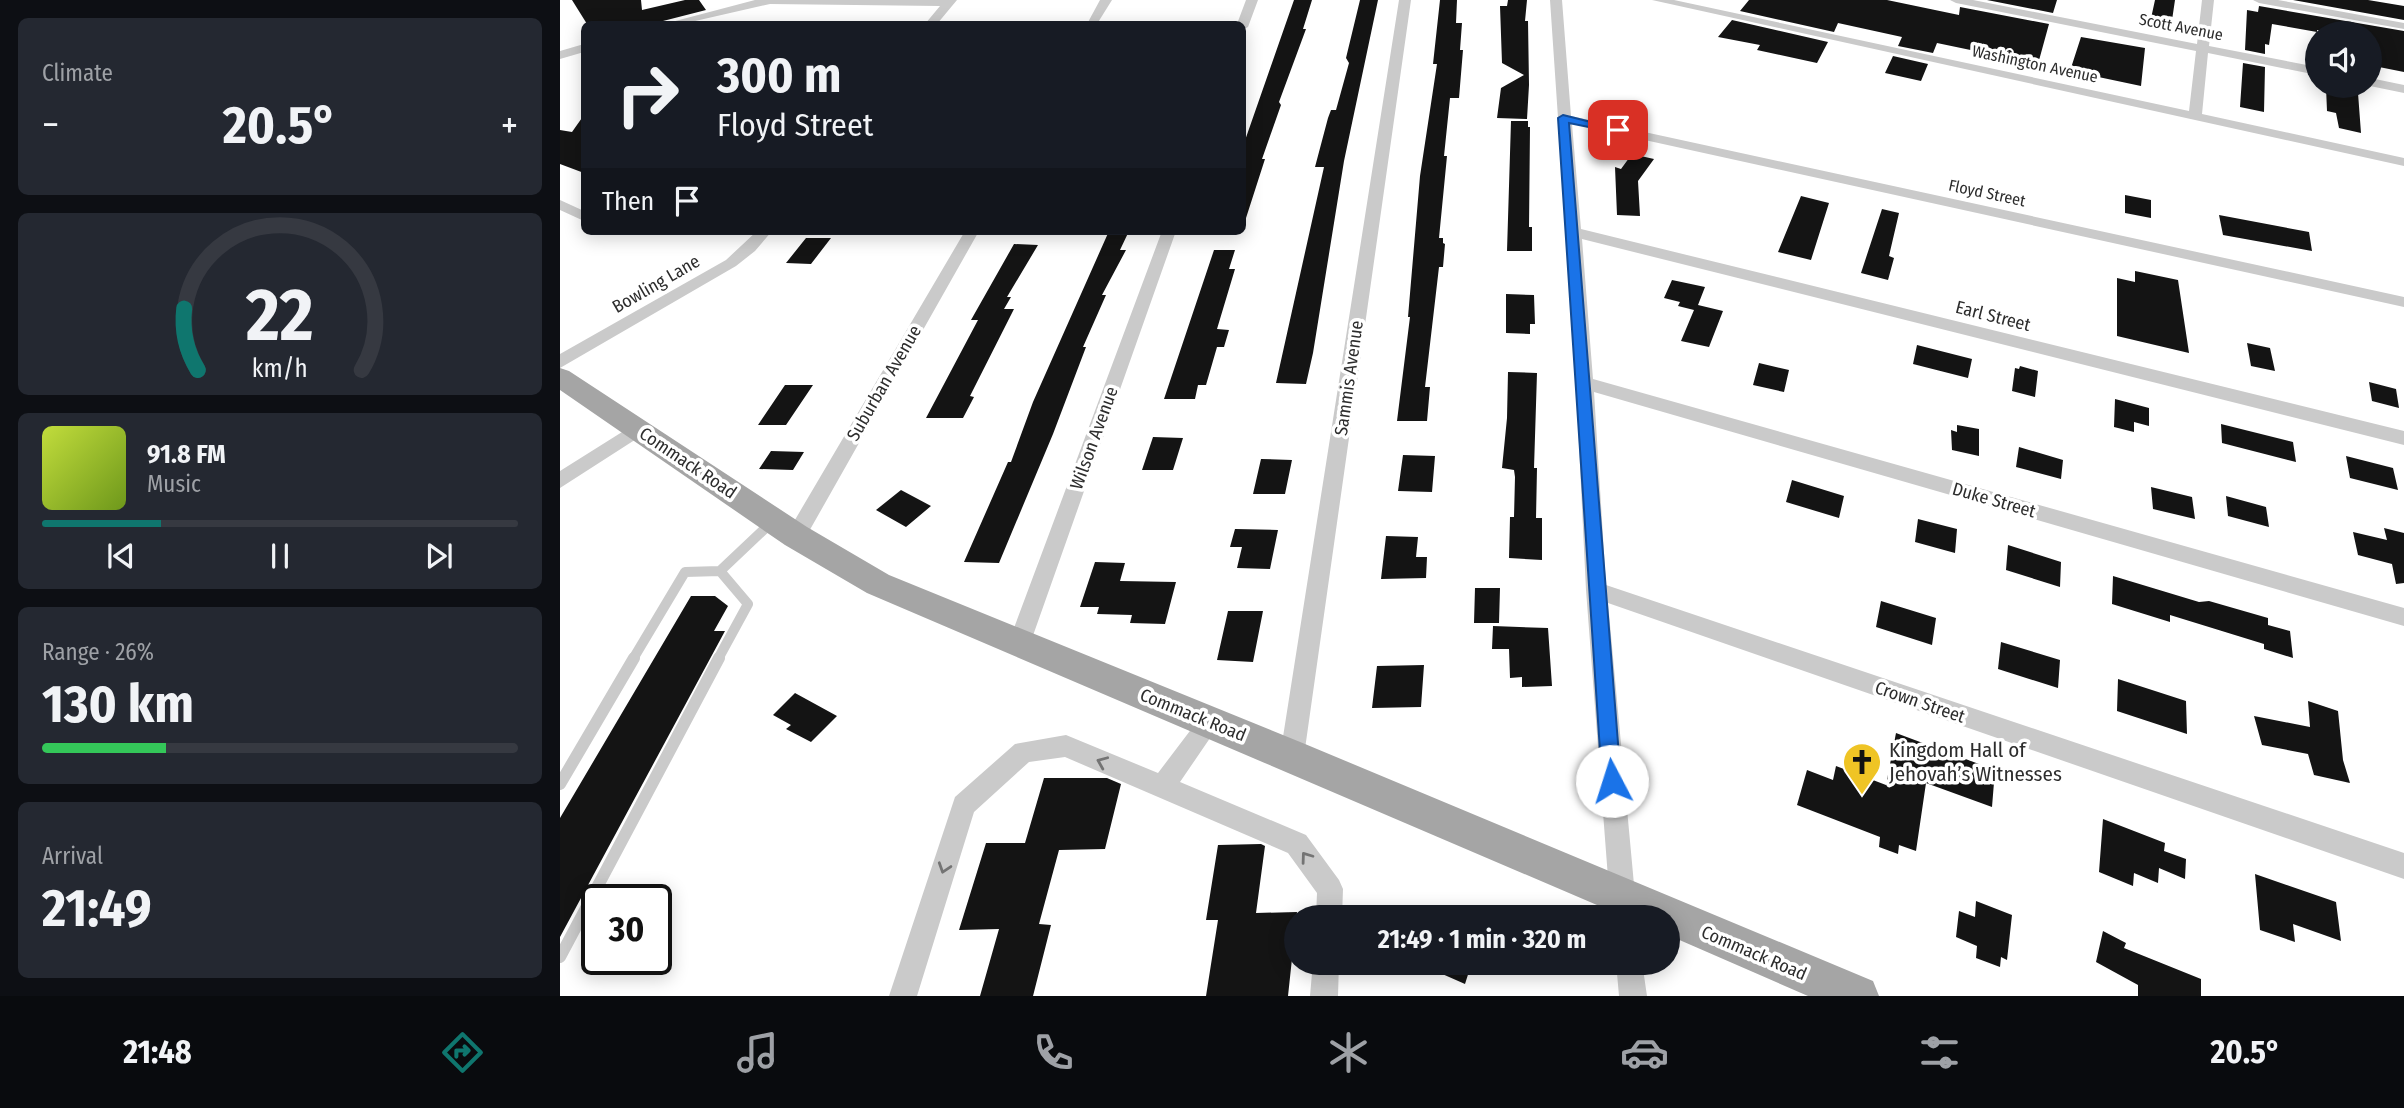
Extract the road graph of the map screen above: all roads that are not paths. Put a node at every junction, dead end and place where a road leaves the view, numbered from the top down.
1 (1106, 0) edge
2 (1252, 0) edge
3 (1405, 0) edge
4 (1556, 0) edge
5 (1658, 0) edge
6 (1956, 0) edge
7 (2208, 0) edge
8 (2259, 0) edge
9 (950, 1) edge
10 (682, 21) edge
11 (933, 21) edge
12 (1094, 21) edge
13 (1244, 21) edge
14 (2404, 26) edge
15 (2201, 48) junction
16 (581, 49) edge
17 (560, 55) edge
18 (2305, 69) edge
19 (2382, 84) edge
20 (2404, 89) edge
21 (2195, 116) junction
22 (1563, 118) junction
23 (2404, 162) edge
24 (560, 204) edge
25 (581, 215) edge
26 (1573, 232) junction
27 (761, 235) edge
28 (969, 235) edge
29 (1168, 235) edge
30 (2404, 302) edge
31 (560, 362) edge
32 (560, 377) edge
33 (1585, 383) junction
34 (638, 429) junction
35 (2404, 438) edge
36 (560, 481) edge
37 (785, 528) junction
38 (720, 571) junction
39 (1596, 590) junction
40 (2404, 617) edge
41 (1019, 644) junction
42 (1210, 722) junction
43 (1292, 756) junction
44 (560, 784) edge
45 (1162, 787) junction
46 (2404, 866) edge
47 (1329, 905) edge
48 (1619, 905) edge
49 (1623, 905) edge
50 (1680, 929) edge
51 (560, 957) edge
52 (1325, 975) edge
53 (1631, 975) edge
54 (903, 996) edge
55 (1324, 996) edge
56 (1633, 996) edge
57 (1858, 996) edge

1 - 12 street
2 - 13 street
3 - 43 street, Sammis Avenue
4 - 22 street
5 - 21 street, Washington Avenue
6 - 15 street, Scott Avenue
7 - 15 street
8 - 14 street
9 - 10 street
9 - 11 street
15 - 18 street, Scott Avenue
15 - 21 street
16 - 17 street
19 - 20 street
21 - 23 street, Washington Avenue
22 - 26 street
22 - 30 street, Floyd Street
24 - 25 street
26 - 33 street
26 - 35 street, Earl Street
27 - 31 street, Bowling Lane
28 - 37 street, Suburban Avenue
29 - 41 street, Wilson Avenue
32 - 34 main road, Commack Road
33 - 39 street
33 - 40 street, Duke Street
34 - 36 street
34 - 37 main road, Commack Road
37 - 38 lane
37 - 41 main road, Commack Road
38 - 44 lane
38 - 51 lane
39 - 46 street, Crown Street
39 - 49 street
41 - 42 main road, Commack Road
42 - 43 main road, Commack Road
42 - 45 street
43 - 48 main road, Commack Road
47 -> 45 street
45 -> 54 street
50 - 57 main road, Commack Road
52 - 55 street
53 - 56 street

